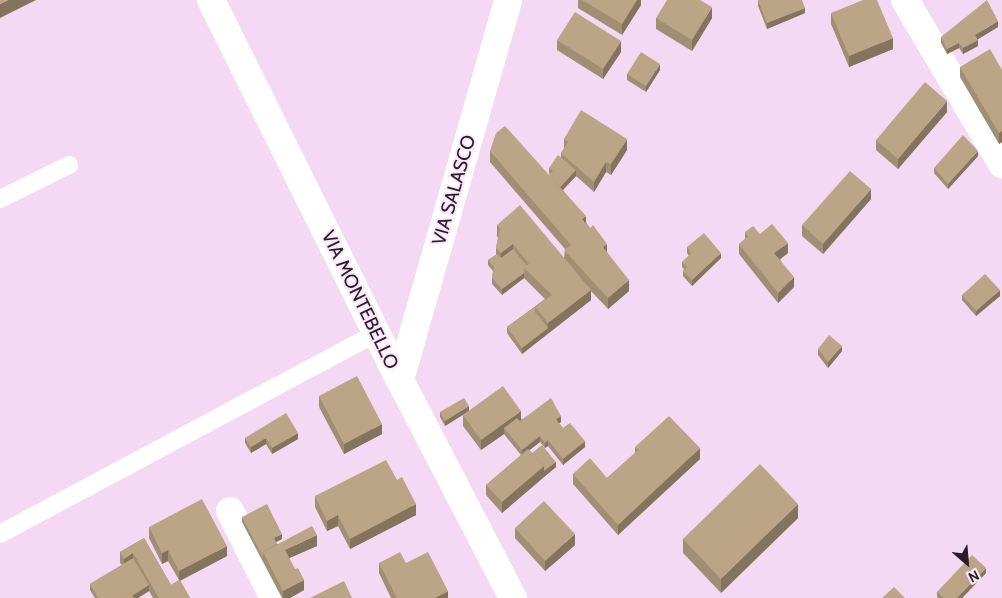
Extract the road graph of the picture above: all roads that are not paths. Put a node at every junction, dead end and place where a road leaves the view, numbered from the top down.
1 (211, 0) edge
2 (508, 0) edge
3 (905, 0) edge
4 (1002, 164) edge
5 (69, 165) dead end
6 (0, 199) edge
7 (377, 333) junction
8 (400, 380) junction
9 (230, 511) dead end
10 (0, 534) edge
11 (274, 598) edge
12 (513, 598) edge

1 - 7 street, VIA MONTEBELLO
2 - 8 street, VIA SALASCO
3 - 4 street
5 - 6 lane
7 - 8 street, VIA MONTEBELLO
7 - 10 lane
8 - 12 street, VIA MONTEBELLO
9 - 11 street

